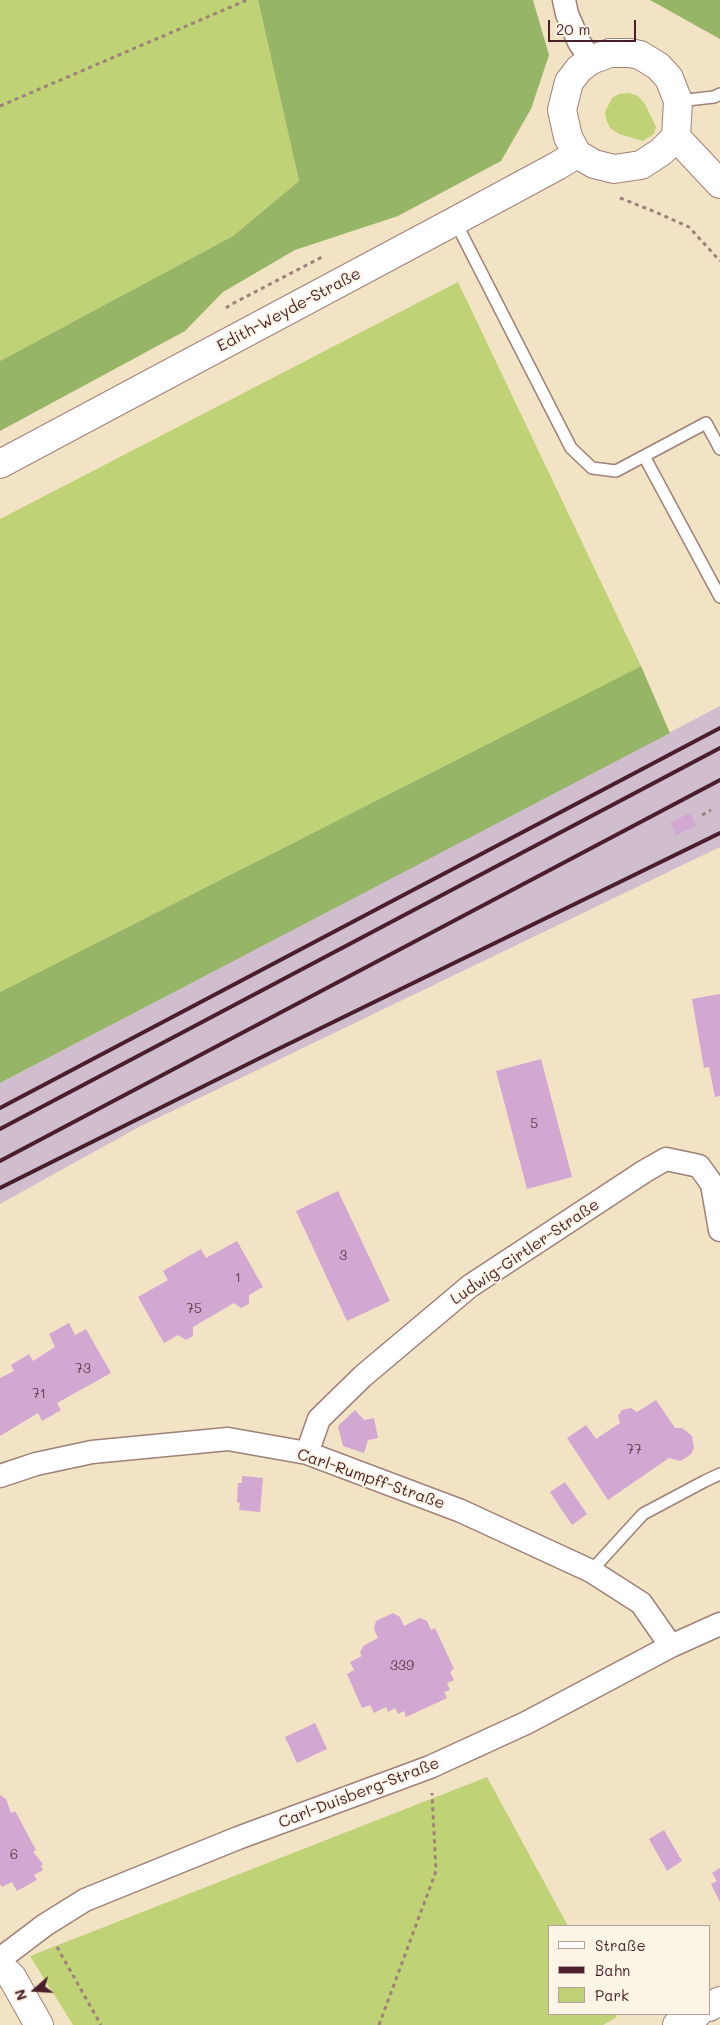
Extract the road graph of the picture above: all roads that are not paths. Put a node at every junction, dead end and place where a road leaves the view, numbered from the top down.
1 (564, 0) edge
2 (591, 60) junction
3 (720, 94) edge
4 (678, 101) junction
5 (676, 137) junction
6 (577, 154) junction
7 (720, 184) edge
8 (455, 221) junction
9 (720, 449) edge
10 (644, 456) junction
11 (0, 464) edge
12 (720, 596) edge
13 (720, 1230) edge
14 (307, 1453) junction
15 (720, 1474) edge
16 (0, 1476) edge
17 (592, 1571) junction
18 (720, 1624) edge
19 (672, 1646) junction
20 (0, 1960) edge
21 (0, 1966) edge
22 (695, 2015) edge
23 (39, 2025) edge
24 (677, 2025) edge

1 - 2 street
2 - 4 street
2 - 6 street
3 - 4 lane
4 - 5 street
5 - 6 street
5 - 7 street
6 - 8 street, Edith-Weyde-Straße
8 - 10 lane
8 - 11 street, Edith-Weyde-Straße
9 - 10 lane
10 - 12 lane
13 - 14 street, Ludwig-Girtler-Straße
14 - 16 street, Carl-Rumpff-Straße
14 - 17 street, Carl-Rumpff-Straße
15 - 17 lane
17 - 19 street, Carl-Rumpff-Straße
18 - 19 street, Carl-Duisberg-Straße
19 - 20 street, Carl-Duisberg-Straße
21 - 23 street
22 - 24 street

